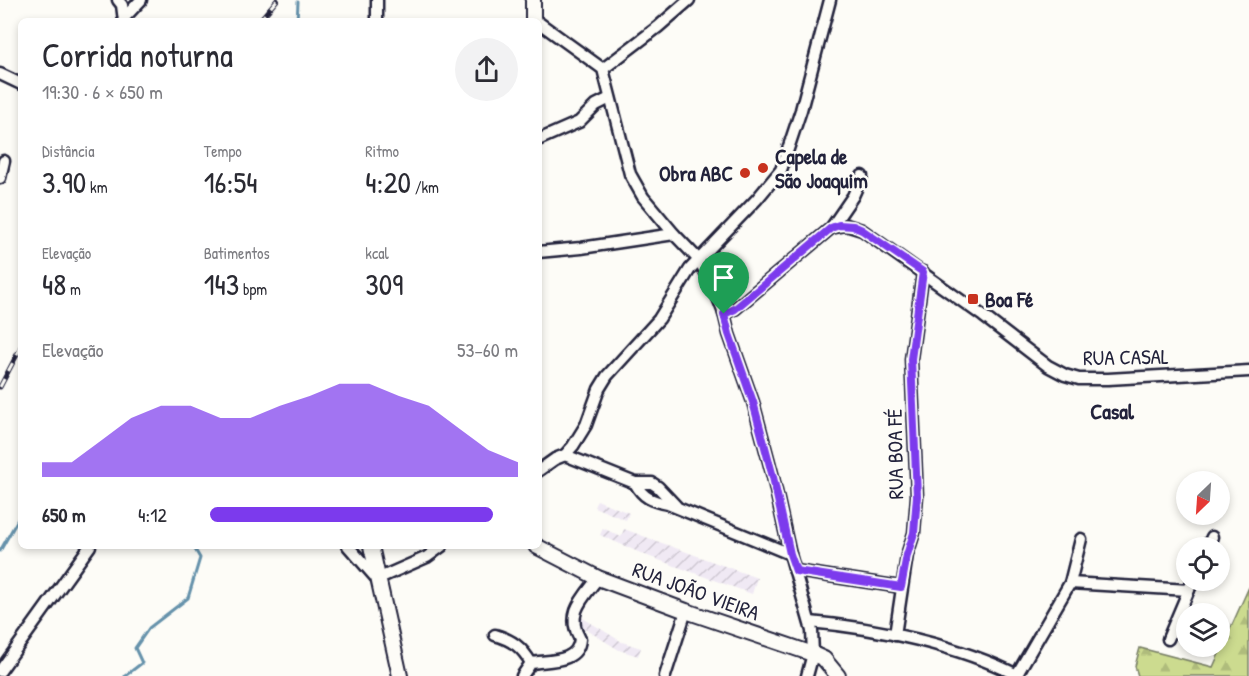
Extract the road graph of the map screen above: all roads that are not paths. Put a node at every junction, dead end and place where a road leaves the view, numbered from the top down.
1 (118, 0) edge
2 (141, 0) edge
3 (377, 0) edge
4 (533, 0) edge
5 (689, 0) edge
6 (830, 0) edge
7 (125, 18) edge
8 (127, 18) edge
9 (377, 18) edge
10 (536, 18) edge
11 (542, 25) edge
12 (603, 69) junction
13 (0, 74) edge
14 (18, 83) edge
15 (609, 98) junction
16 (542, 138) edge
17 (4, 161) dead end
18 (862, 176) dead end
19 (0, 178) edge
20 (831, 228) junction
21 (674, 234) junction
22 (542, 252) edge
23 (698, 259) junction
24 (923, 272) junction
25 (724, 314) junction
26 (1249, 371) edge
27 (565, 455) junction
28 (542, 468) edge
29 (635, 483) junction
30 (680, 510) junction
31 (1081, 539) dead end
32 (88, 549) edge
33 (351, 549) edge
34 (372, 549) edge
35 (437, 549) edge
36 (542, 549) edge
37 (790, 554) junction
38 (796, 571) junction
39 (598, 578) junction
40 (377, 579) junction
41 (1070, 584) junction
42 (1176, 585) edge
43 (901, 587) junction
44 (1188, 591) edge
45 (686, 611) junction
46 (810, 622) junction
47 (495, 635) dead end
48 (895, 635) junction
49 (1168, 639) dead end
50 (813, 654) junction
51 (531, 663) junction
52 (0, 671) edge
53 (400, 676) edge
54 (522, 676) edge
55 (665, 676) edge
56 (807, 676) edge
57 (838, 676) edge
58 (1017, 676) edge

1 - 7 street
2 - 8 street
3 - 9 street
4 - 10 street
5 - 12 street
6 - 23 street
11 - 12 street
12 - 15 street
13 - 14 street
15 - 16 street
15 - 21 street
17 - 19 street
18 - 20 street
20 - 24 street, RUA CASAL
20 - 25 street
21 - 22 street
21 - 23 street
23 - 25 street
23 - 27 street
24 - 26 street, RUA CASAL
24 - 43 street, RUA BOA FÉ
25 - 37 street
27 - 28 street
27 - 29 street
29 - 30 street
29 - 30 street
30 - 37 street
31 - 41 street
32 - 52 street
33 - 40 street
34 - 40 street
35 - 40 street
36 - 39 street, RUA JOÃO VIEIRA
37 - 38 street
38 - 43 street
38 - 46 street
39 - 45 street, RUA JOÃO VIEIRA
39 - 51 street
40 - 53 street
41 - 42 street
41 - 58 street
43 - 48 street, RUA BOA FÉ
44 - 49 street
45 - 50 street, RUA JOÃO VIEIRA
45 - 55 street
46 - 48 street
46 - 50 street
47 - 51 street
48 - 58 street
50 - 56 street
50 - 57 street, RUA JOÃO VIEIRA
51 - 54 street

